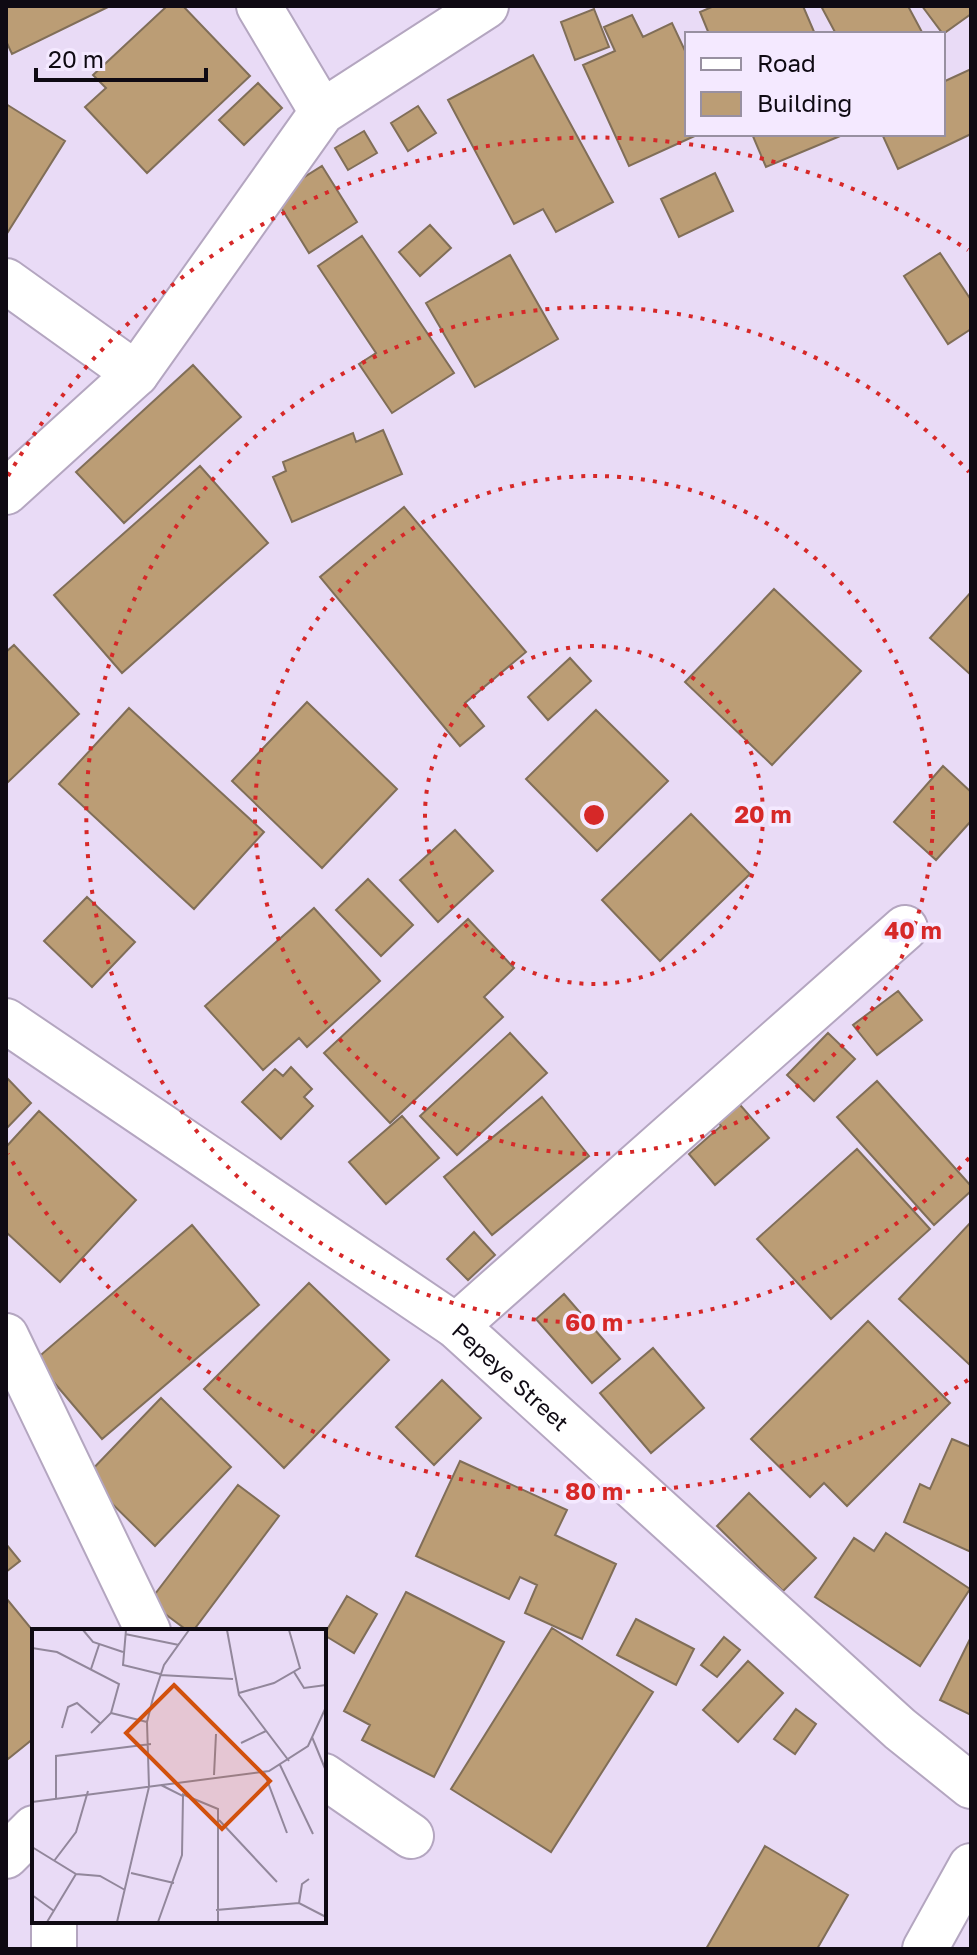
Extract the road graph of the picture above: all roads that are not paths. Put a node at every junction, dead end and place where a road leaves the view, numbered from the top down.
1 (259, 6) edge
2 (486, 6) edge
3 (322, 112) junction
4 (6, 281) edge
5 (136, 374) junction
6 (6, 492) edge
7 (905, 928) dead end
8 (6, 1021) edge
9 (456, 1326) junction
10 (6, 1336) edge
11 (147, 1629) edge
12 (326, 1777) edge
13 (971, 1786) edge
14 (32, 1830) edge
15 (411, 1836) dead end
16 (6, 1856) edge
17 (971, 1866) edge
18 (54, 1923) edge
19 (54, 1949) edge
20 (925, 1949) edge

1 - 3 street
2 - 3 street
3 - 5 street
4 - 5 street
5 - 6 street
7 - 9 street
8 - 9 street, Pepeye Street
9 - 13 street, Pepeye Street
10 - 11 street
12 - 15 street
14 - 16 street
17 - 20 street
18 - 19 street

